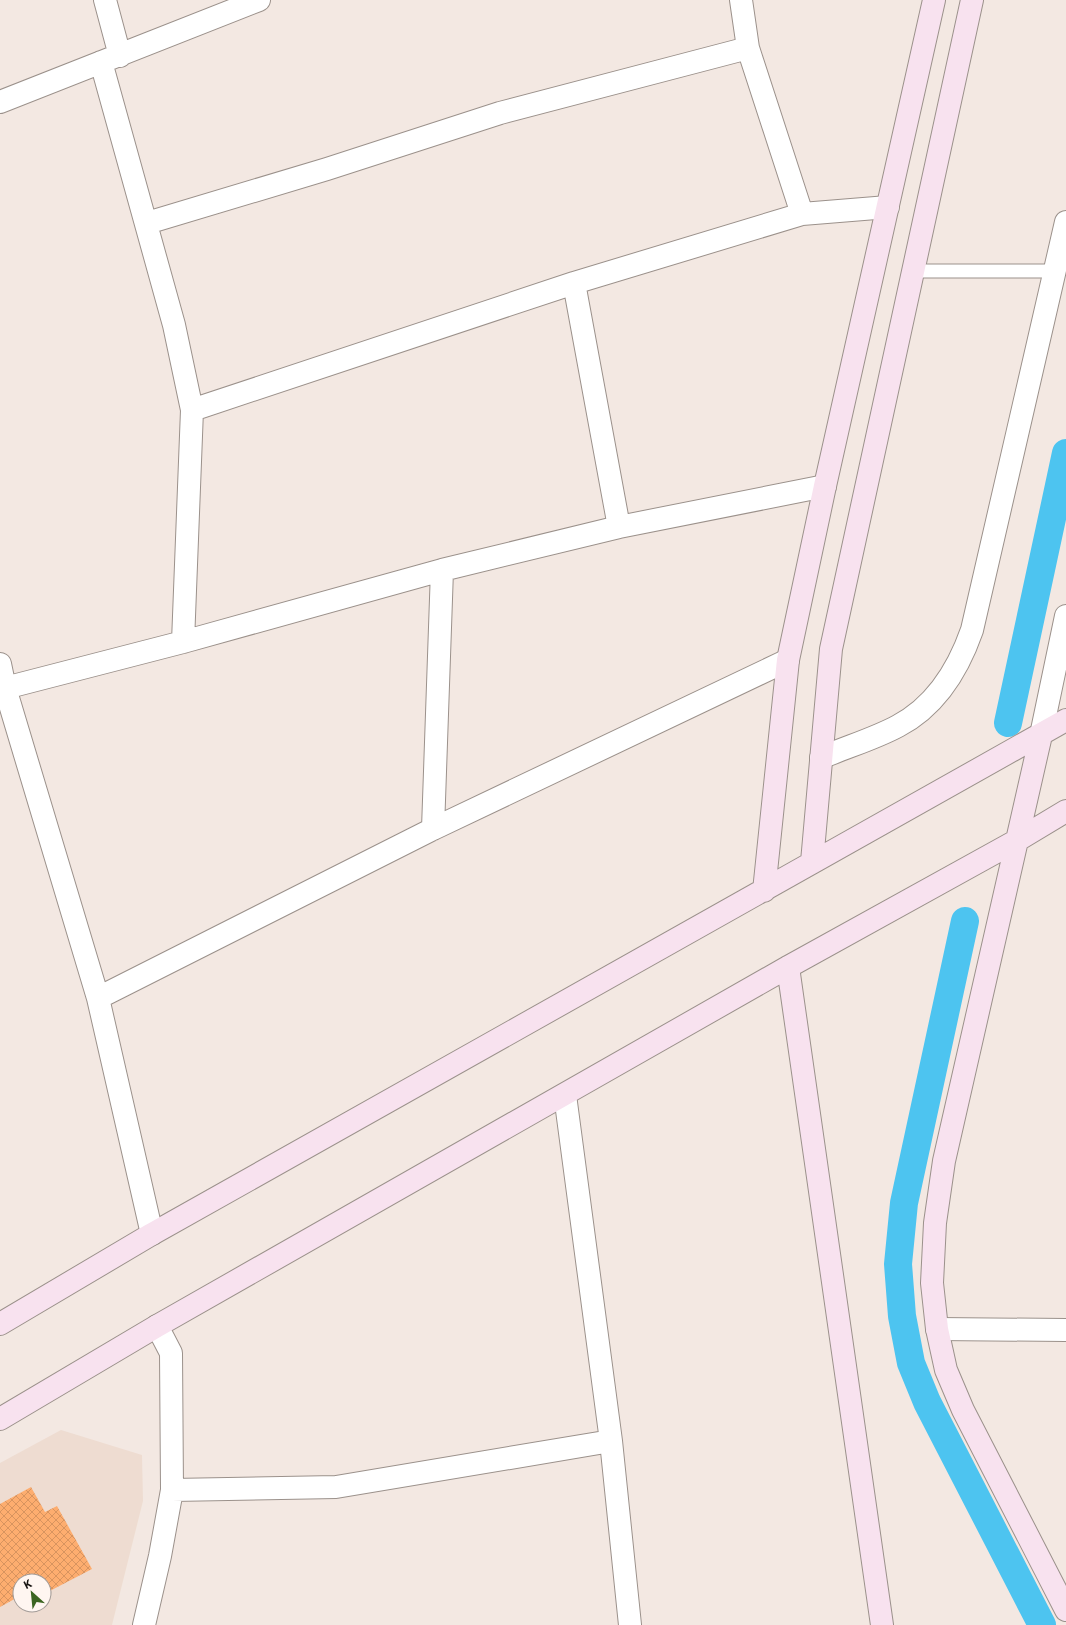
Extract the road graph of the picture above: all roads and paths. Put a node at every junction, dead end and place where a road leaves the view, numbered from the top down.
1 (105, 0) edge
2 (259, 0) edge
3 (741, 0) edge
4 (934, 0) edge
5 (972, 0) edge
6 (748, 48) junction
7 (111, 59) junction
8 (0, 102) edge
9 (888, 206) junction
10 (802, 214) junction
11 (1066, 222) edge
12 (147, 223) junction
13 (913, 271) junction
14 (1055, 271) junction
15 (574, 283) junction
16 (192, 410) junction
17 (825, 486) junction
18 (619, 527) junction
19 (442, 570) junction
20 (1066, 616) edge
21 (183, 642) junction
22 (788, 660) junction
23 (0, 664) edge
24 (5, 688) junction
25 (1066, 720) edge
26 (1041, 735) junction
27 (821, 758) junction
28 (1066, 811) edge
29 (433, 829) junction
30 (1016, 841) junction
31 (812, 862) junction
32 (764, 890) junction
33 (788, 967) junction
34 (98, 998) junction
35 (565, 1095) junction
36 (152, 1234) junction
37 (0, 1324) edge
38 (157, 1326) junction
39 (937, 1329) junction
40 (1066, 1330) edge
41 (0, 1419) edge
42 (611, 1441) junction
43 (172, 1490) junction
44 (1066, 1610) edge
45 (144, 1625) edge
46 (630, 1625) edge
47 (882, 1625) edge

1 - 7 street
2 - 7 street
3 - 6 street
4 - 9 street
5 - 13 street
6 - 10 street
6 - 12 street
7 - 8 street
7 - 12 street
9 - 10 street
9 - 17 street
10 - 15 street
11 - 14 street
12 - 16 street
13 - 14 lane
13 - 27 street
14 - 27 street
15 - 16 street
15 - 18 street
16 - 21 street
17 - 18 street
17 - 22 street
18 - 19 street
19 - 21 street
19 - 29 street
20 - 26 street
21 - 24 street
22 - 29 street
22 - 32 street
23 - 24 street
24 - 34 street
25 - 26 street
26 - 30 street
26 - 31 street
27 - 31 street
28 - 30 street
29 - 34 street
30 - 33 street
30 - 39 street
31 - 32 street
32 - 36 street
33 - 35 street
33 - 47 street
34 - 36 street
35 - 38 street
35 - 42 street
36 - 37 street
38 - 41 street
38 - 43 street
39 - 40 street
39 - 44 street
42 - 43 street
42 - 46 street
43 - 45 street

